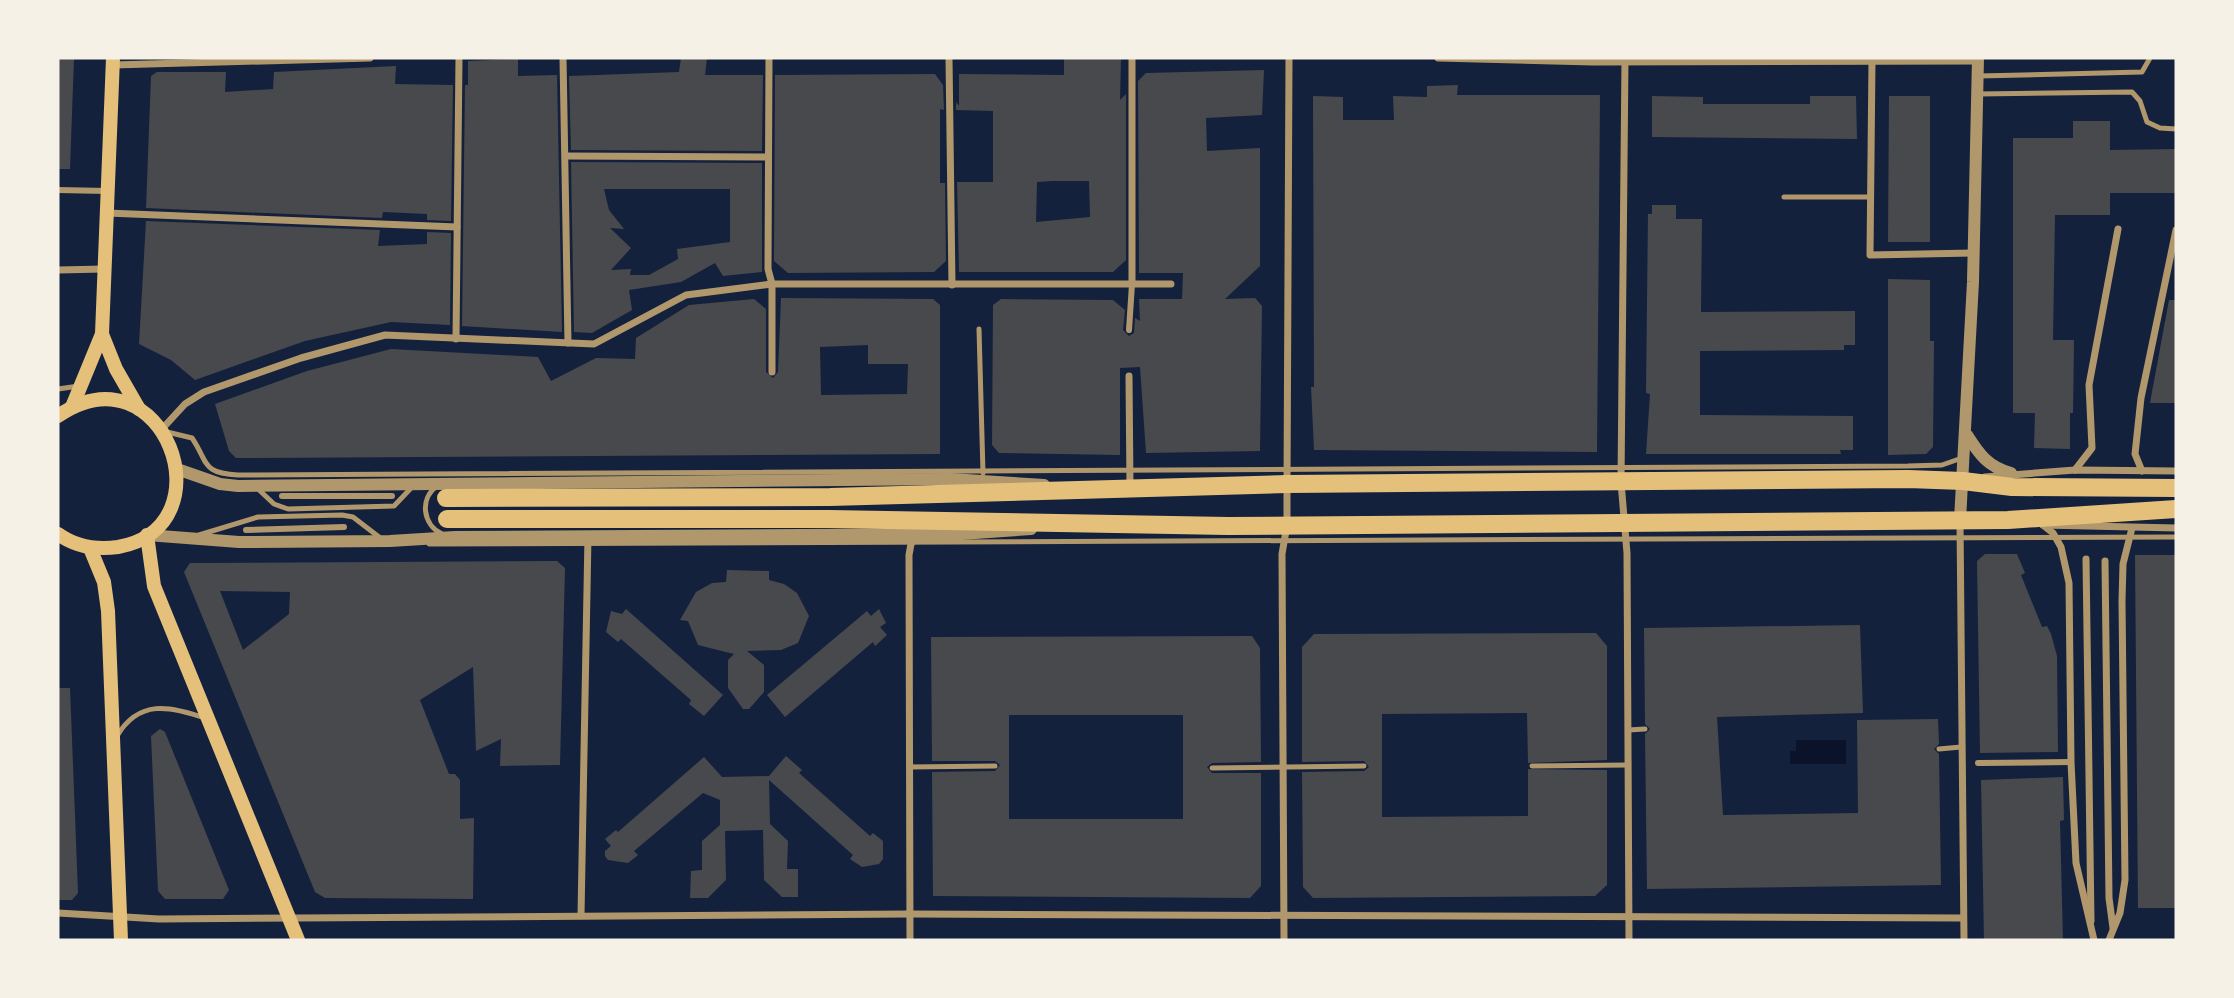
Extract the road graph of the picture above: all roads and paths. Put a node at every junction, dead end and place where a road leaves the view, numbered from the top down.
1 (370, 58) edge
2 (459, 58) edge
3 (564, 58) edge
4 (769, 58) edge
5 (949, 58) edge
6 (1132, 58) edge
7 (1289, 58) edge
8 (1438, 58) edge
9 (1486, 58) edge
10 (2150, 58) edge
11 (1919, 59) edge
12 (1978, 59) edge
13 (1625, 60) edge
14 (1872, 60) junction
15 (113, 61) edge
16 (1978, 76) junction
17 (1976, 94) junction
18 (2176, 129) edge
19 (566, 156) junction
20 (767, 157) junction
21 (58, 190) edge
22 (107, 191) junction
23 (1784, 197) dead end
24 (1871, 197) junction
25 (107, 212) junction
26 (457, 226) junction
27 (2118, 229) dead end
28 (2176, 230) edge
29 (1973, 253) junction
30 (104, 269) junction
31 (58, 270) edge
32 (772, 284) junction
33 (1132, 284) junction
34 (1171, 284) dead end
35 (952, 285) junction
36 (979, 329) dead end
37 (1129, 330) dead end
38 (102, 334) junction
39 (456, 339) junction
40 (568, 343) junction
41 (772, 372) dead end
42 (1129, 376) dead end
43 (82, 386) junction
44 (58, 389) edge
45 (72, 407) junction
46 (139, 409) junction
47 (58, 416) edge
48 (163, 430) junction
49 (1967, 435) junction
50 (1965, 456) junction
51 (1130, 468) junction
52 (177, 469) junction
53 (2075, 470) junction
54 (2142, 471) junction
55 (2176, 471) edge
56 (2011, 473) junction
57 (983, 475) junction
58 (1621, 475) junction
59 (1287, 476) junction
60 (1963, 481) junction
61 (255, 486) junction
62 (413, 486) junction
63 (1130, 487) junction
64 (2176, 488) edge
65 (1068, 489) junction
66 (448, 490) junction
67 (282, 496) dead end
68 (393, 496) dead end
69 (2176, 509) edge
70 (447, 519) dead end
71 (2008, 520) junction
72 (1067, 525) junction
73 (2043, 525) junction
74 (344, 527) dead end
75 (2132, 528) junction
76 (2176, 528) edge
77 (1960, 529) junction
78 (246, 530) dead end
79 (1626, 530) junction
80 (1285, 532) junction
81 (147, 535) junction
82 (193, 536) junction
83 (60, 537) edge
84 (455, 537) junction
85 (2056, 537) junction
86 (2129, 537) junction
87 (2176, 537) edge
88 (915, 538) junction
89 (588, 540) junction
90 (390, 541) junction
91 (90, 548) junction
92 (2087, 559) dead end
93 (2105, 561) dead end
94 (205, 718) junction
95 (1645, 729) dead end
96 (1628, 730) junction
97 (112, 744) junction
98 (1961, 747) junction
99 (1939, 748) dead end
100 (2071, 762) junction
101 (1978, 763) dead end
102 (1628, 765) junction
103 (995, 766) dead end
104 (1364, 766) dead end
105 (1532, 766) dead end
106 (909, 767) junction
107 (1212, 768) dead end
108 (1283, 768) junction
109 (58, 913) edge
110 (910, 914) junction
111 (120, 915) junction
112 (581, 915) junction
113 (1284, 915) junction
114 (1629, 915) junction
115 (288, 918) junction
116 (1963, 918) junction
117 (2113, 929) junction
118 (2092, 936) edge
119 (121, 940) edge
120 (298, 940) edge
121 (910, 940) edge
122 (1284, 940) edge
123 (1629, 940) edge
124 (1964, 940) edge
125 (2109, 940) edge

1 - 15 street
2 - 26 street
3 - 19 street
4 - 20 street
5 - 35 street
6 - 33 street
7 - 59 street
8 - 9 street
9 - 13 street
10 - 16 lane
11 - 12 street
11 - 14 street
12 - 16 street
13 - 14 street
13 - 58 street
14 - 24 street
15 - 22 main road
16 - 17 street
17 - 18 lane
17 - 29 street
19 - 20 street
19 - 40 street
20 - 32 street
21 - 22 street
22 - 25 main road
23 - 24 lane
24 - 29 street
25 - 26 street
25 - 30 main road
26 - 39 street
27 - 53 street
28 - 54 street
29 - 49 street
30 - 31 street
30 - 38 main road
32 - 35 street
32 - 40 street
32 - 41 street
33 - 34 street
33 - 35 street
33 - 37 street
36 - 57 lane
38 - 43 main road
38 - 46 main road
39 - 40 street
39 - 48 street
42 - 51 street
43 - 44 lane
43 - 45 main road
45 - 46 main road
45 - 47 main road
46 - 48 main road
48 - 52 main road
48 - 57 lane
49 - 50 street
49 - 56 street
50 - 58 lane
50 - 60 street
51 - 57 lane
51 - 59 lane
51 - 63 street
52 - 61 street
52 - 81 main road
53 - 54 street
53 - 56 street
54 - 55 street
56 - 60 street
57 - 65 street
57 - 66 street
58 - 59 main road
58 - 60 main road
58 - 79 street
59 - 63 main road
59 - 80 street
60 - 64 main road
60 - 77 street
61 - 62 street
61 - 62 lane
62 - 66 street
63 - 65 main road
65 - 66 main road
66 - 84 lane
67 - 68 street
69 - 71 main road
70 - 72 main road
71 - 73 street
71 - 77 main road
72 - 80 main road
72 - 88 street
73 - 75 street
73 - 85 street
74 - 78 street
75 - 76 street
75 - 86 street
77 - 79 main road
77 - 85 lane
77 - 98 street
79 - 80 main road
79 - 96 street
80 - 88 lane
80 - 108 street
81 - 82 street
81 - 91 main road
81 - 94 main road
82 - 90 street
82 - 90 lane
83 - 91 main road
84 - 89 street
84 - 90 street
85 - 86 lane
85 - 100 street
86 - 87 lane
86 - 117 street
88 - 89 street
88 - 106 street
89 - 90 lane
89 - 112 street
91 - 97 main road
92 - 118 street
93 - 117 street
94 - 97 lane
94 - 115 main road
95 - 96 lane
96 - 102 street
97 - 111 main road
98 - 99 lane
98 - 116 street
100 - 101 street
100 - 118 street
102 - 105 lane
102 - 114 street
103 - 106 lane
104 - 108 lane
106 - 110 street
107 - 108 lane
108 - 113 street
109 - 111 street
110 - 112 street
110 - 113 street
110 - 121 street
111 - 115 street
111 - 119 main road
112 - 115 street
113 - 114 street
113 - 122 street
114 - 116 street
114 - 123 street
115 - 120 main road
116 - 124 street
117 - 125 street

